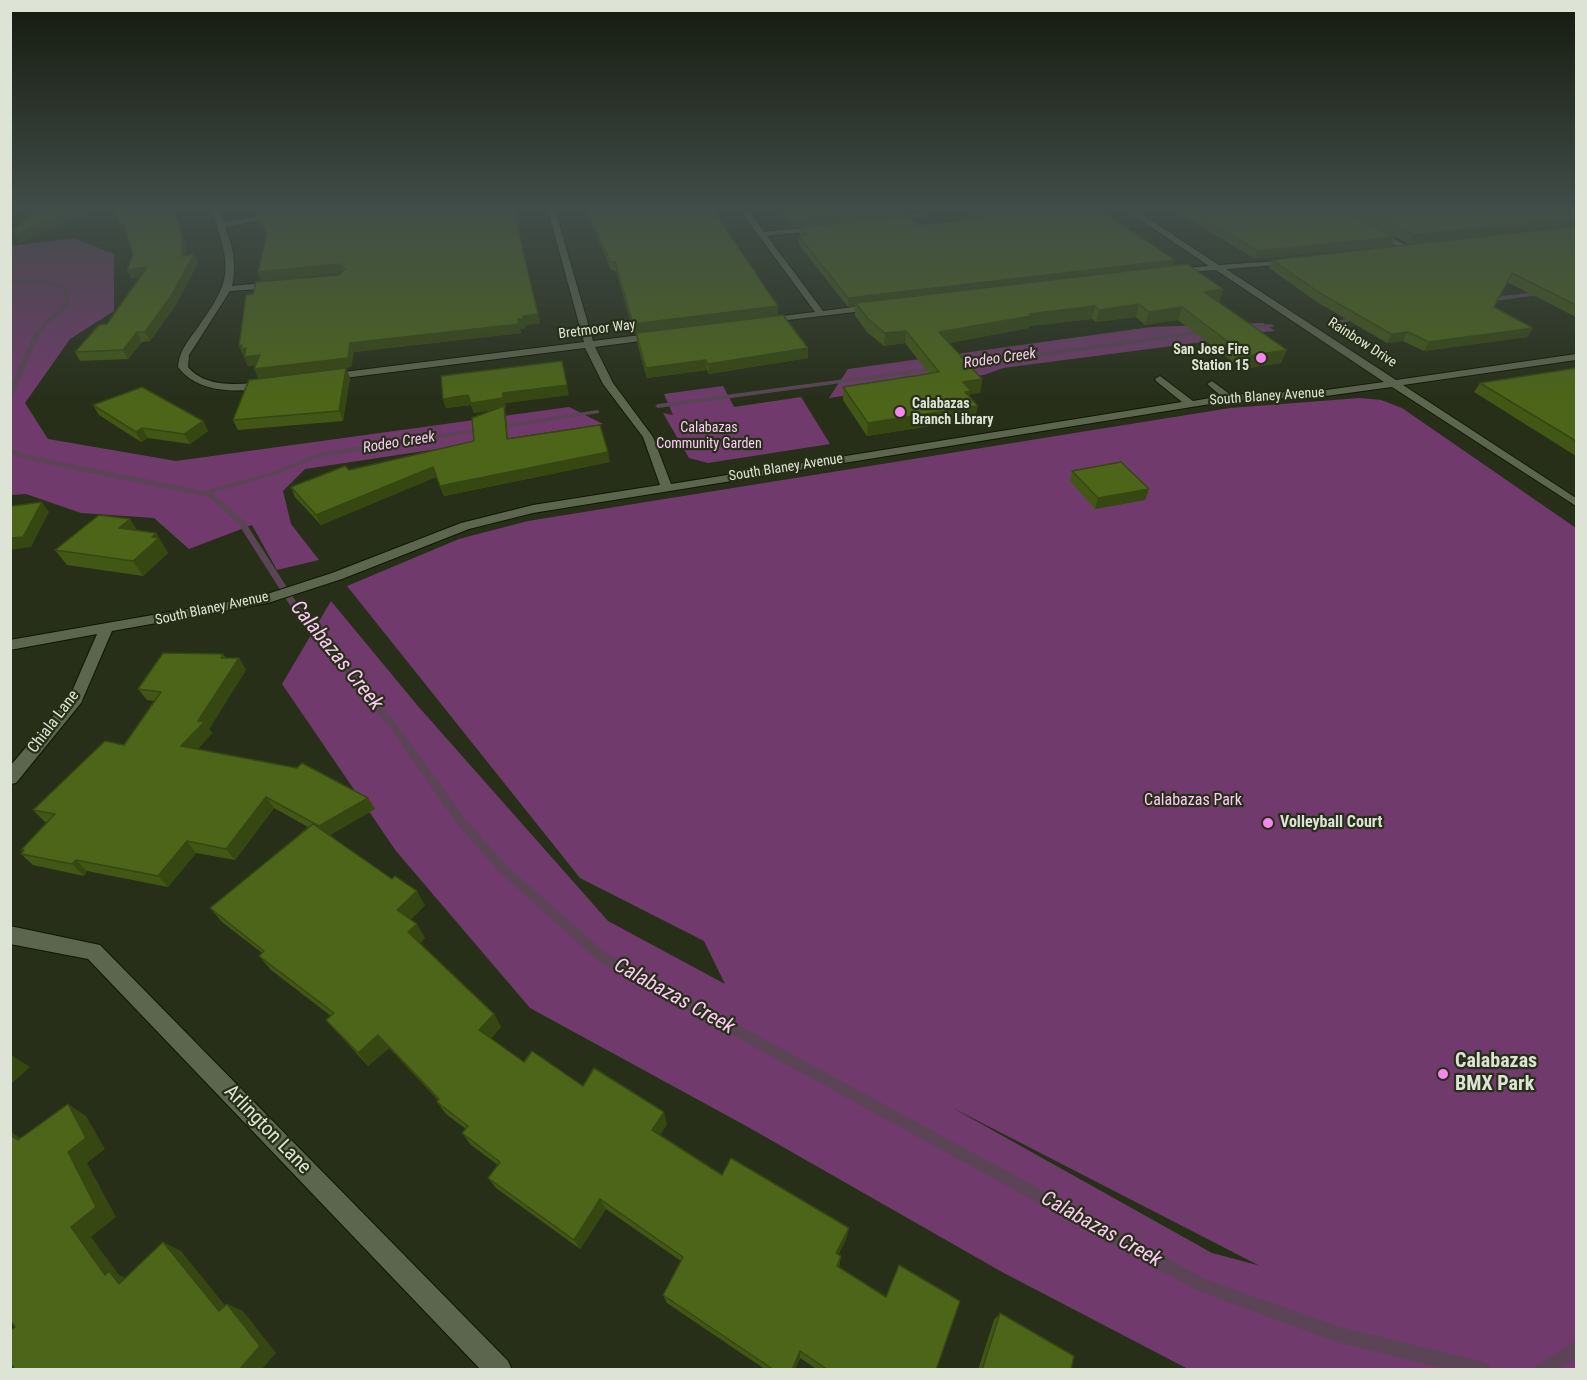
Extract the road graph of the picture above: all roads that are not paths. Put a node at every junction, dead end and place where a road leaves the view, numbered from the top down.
1 (231, 274) edge
2 (570, 274) edge
3 (792, 274) edge
4 (1229, 274) edge
5 (283, 284) edge
6 (229, 290) junction
7 (890, 306) edge
8 (820, 314) junction
9 (753, 323) edge
10 (662, 335) edge
11 (590, 344) junction
12 (1576, 357) edge
13 (315, 378) edge
14 (1160, 379) dead end
15 (279, 383) edge
16 (1395, 383) junction
17 (1212, 384) dead end
18 (1229, 398) junction
19 (1191, 404) junction
20 (666, 487) junction
21 (1576, 502) edge
22 (106, 630) junction
23 (10, 645) edge
24 (10, 778) edge
25 (10, 935) edge
26 (499, 1370) edge

1 - 6 street
2 - 11 street
3 - 8 street
4 - 16 street, Rainbow Drive
5 - 6 street
6 - 15 street
7 - 8 street
8 - 9 street
10 - 11 street, Bretmoor Way
11 - 13 street, Bretmoor Way
11 - 20 street
12 - 16 street, South Blaney Avenue
14 - 19 street
16 - 18 street, South Blaney Avenue
16 - 21 street, Rainbow Drive
17 - 18 street
18 - 19 street, South Blaney Avenue
19 - 20 street, South Blaney Avenue
20 - 22 street, South Blaney Avenue
22 - 23 street, South Blaney Avenue
22 - 24 street, Chiala Lane
25 - 26 street, Arlington Lane

